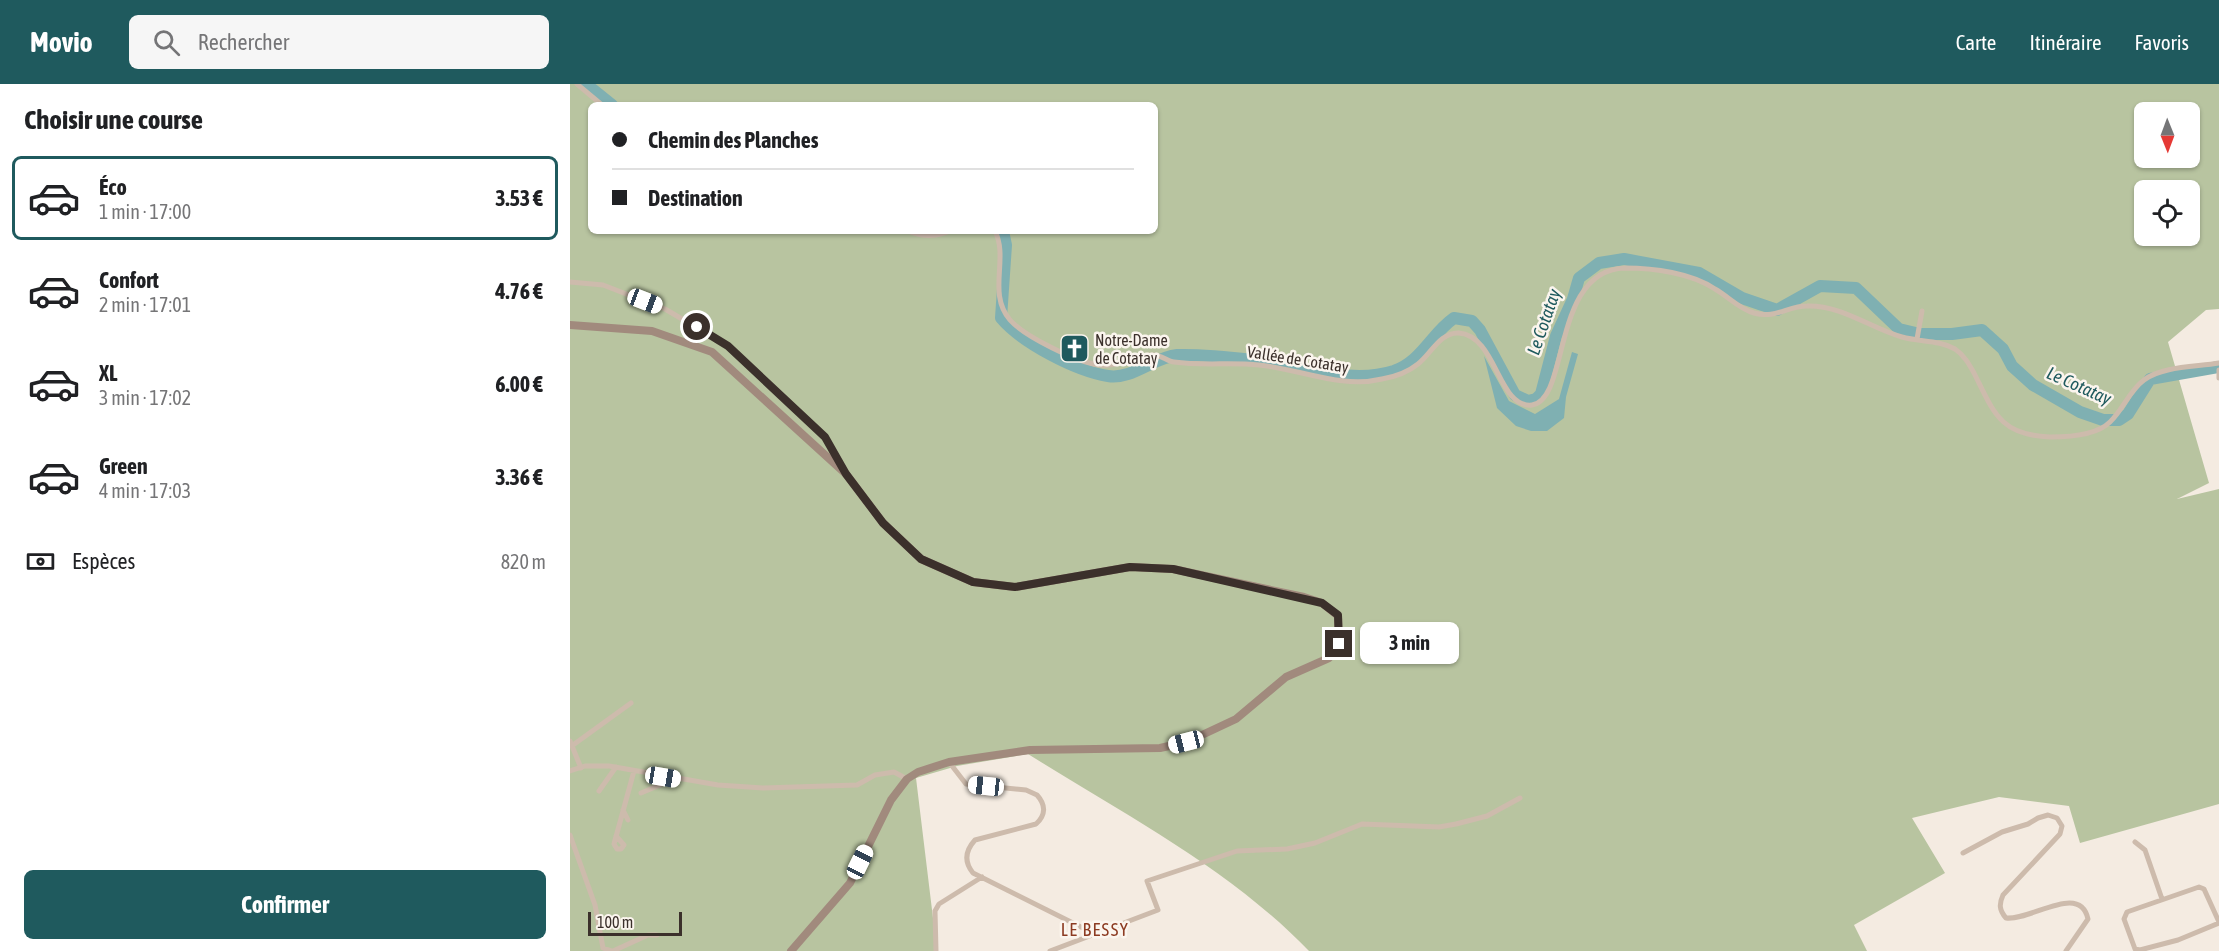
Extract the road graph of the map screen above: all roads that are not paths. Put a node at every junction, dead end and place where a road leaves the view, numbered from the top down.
1 (577, 84) edge
2 (598, 102) edge
3 (916, 234) edge
4 (941, 234) edge
5 (996, 234) edge
6 (570, 282) edge
7 (1922, 311) dead end
8 (570, 325) edge
9 (1917, 339) junction
10 (2219, 363) edge
11 (846, 474) junction
12 (631, 703) dead end
13 (571, 743) edge
14 (949, 762) junction
15 (616, 767) junction
16 (581, 768) junction
17 (570, 771) edge
18 (634, 771) junction
19 (676, 778) junction
20 (907, 779) junction
21 (599, 791) dead end
22 (641, 793) dead end
23 (1520, 798) dead end
24 (623, 810) junction
25 (628, 820) dead end
26 (570, 835) edge
27 (616, 836) dead end
28 (2135, 842) dead end
29 (1963, 853) dead end
30 (982, 877) junction
31 (2162, 899) junction
32 (2219, 922) edge
33 (1095, 934) junction
34 (657, 936) dead end
35 (612, 951) edge
36 (791, 951) edge
37 (936, 951) edge
38 (1050, 951) edge
39 (2066, 951) edge

1 - 2 street
3 - 4 street
5 - 9 street, Vallée de Cotatay
6 - 11 street
7 - 9 street
8 - 11 street
9 - 10 street, Vallée de Cotatay
11 - 14 street
12 - 13 street
13 - 16 street
14 - 20 street
14 - 30 street
15 - 16 street
15 - 18 street
15 - 21 street
16 - 17 street
18 - 19 street
18 - 24 street
19 - 20 street
19 - 22 street
20 - 36 street
23 - 33 street
24 - 25 street
24 - 27 street
26 - 35 street
28 - 31 street
29 - 39 street
30 - 33 street
30 - 37 street
31 - 32 street
31 - 32 street
33 - 38 street
34 - 35 street

